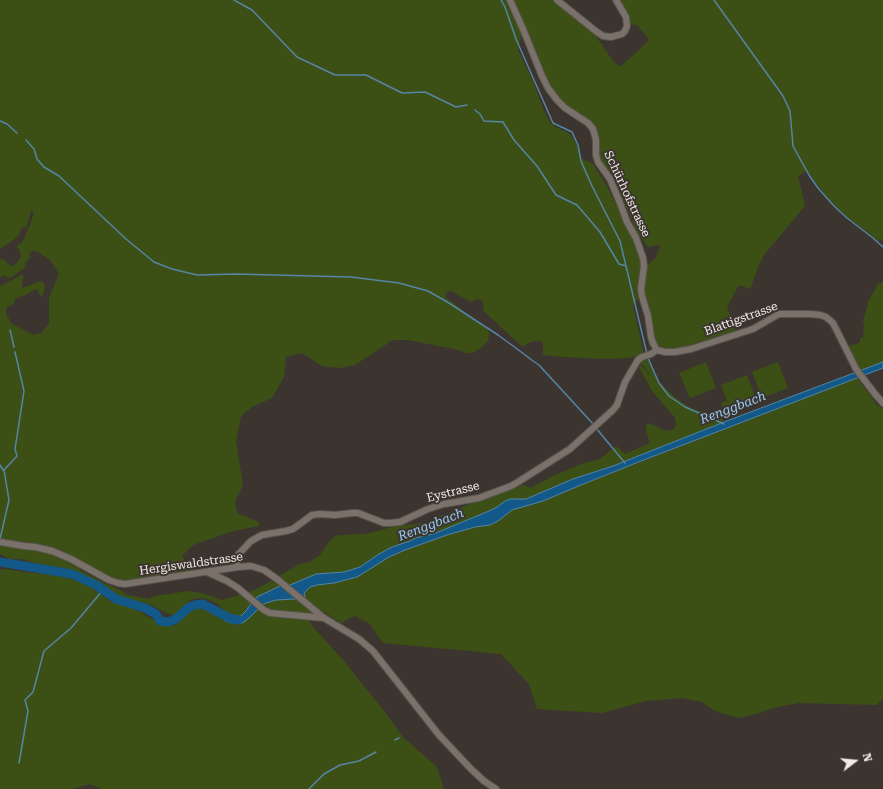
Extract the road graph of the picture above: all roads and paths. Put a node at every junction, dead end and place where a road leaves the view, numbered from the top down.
1 (510, 0) edge
2 (557, 0) edge
3 (616, 0) edge
4 (657, 350) junction
5 (883, 403) edge
6 (2, 542) edge
7 (238, 566) junction
8 (207, 572) junction
9 (324, 618) junction
10 (496, 789) edge

1 - 4 street, Schürhofstrasse
2 - 3 street
4 - 5 street, Blattigstrasse
4 - 7 street, Eystrasse
6 - 8 street, Hergiswaldstrasse
7 - 8 street, Hergiswaldstrasse
7 - 9 street, Hergiswaldstrasse
8 - 9 street
9 - 10 street, Hergiswaldstrasse

